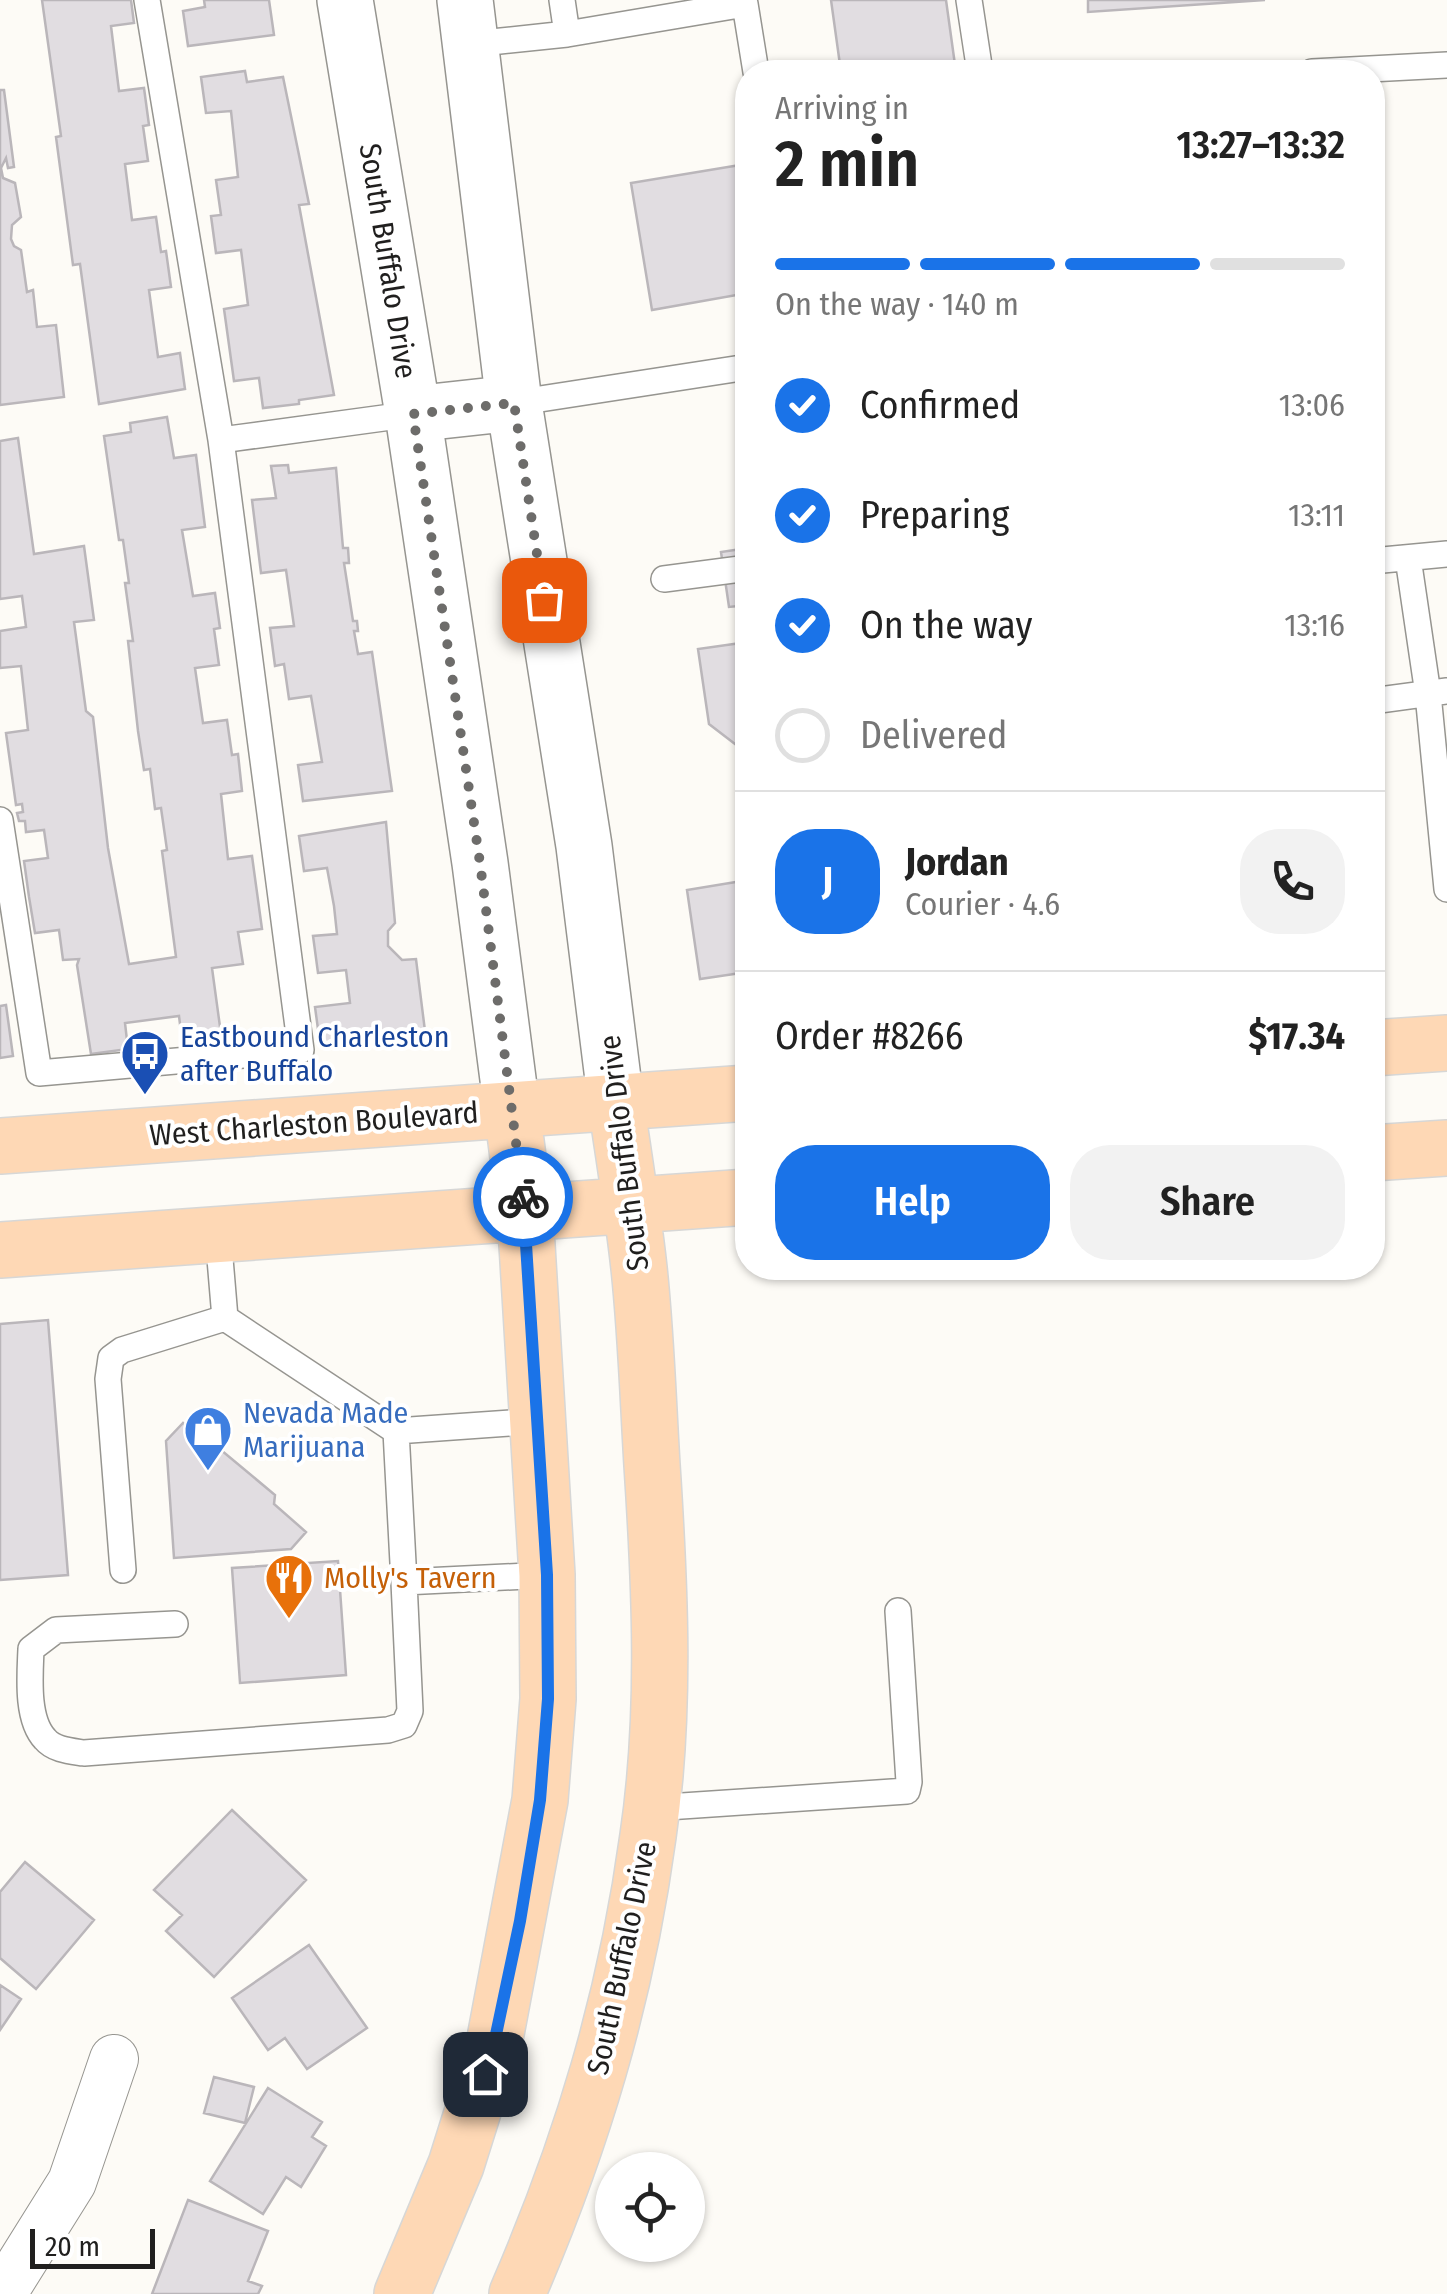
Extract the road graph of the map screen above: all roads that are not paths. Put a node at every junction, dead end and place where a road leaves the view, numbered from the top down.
1 (147, 0) edge
2 (345, 0) edge
3 (562, 0) edge
4 (969, 0) edge
5 (468, 22) edge
6 (568, 34) junction
7 (754, 60) edge
8 (978, 60) edge
9 (1447, 65) edge
10 (1385, 68) edge
11 (735, 368) edge
12 (514, 403) junction
13 (413, 414) junction
14 (221, 440) junction
15 (1447, 554) edge
16 (1408, 558) junction
17 (1385, 560) edge
18 (735, 570) edge
19 (664, 579) dead end
20 (1438, 693) edge
21 (1385, 699) edge
22 (0, 820) edge
23 (1447, 889) edge
24 (1447, 1043) edge
25 (1385, 1047) edge
26 (735, 1094) edge
27 (616, 1102) junction
28 (512, 1110) junction
29 (0, 1146) edge
30 (1447, 1148) edge
31 (1385, 1152) edge
32 (735, 1198) edge
33 (631, 1205) junction
34 (525, 1212) junction
35 (218, 1234) junction
36 (0, 1250) edge
37 (225, 1318) junction
38 (538, 1422) junction
39 (396, 1432) junction
40 (123, 1570) dead end
41 (547, 1575) junction
42 (404, 1582) junction
43 (898, 1611) dead end
44 (175, 1624) dead end
45 (652, 1808) junction
46 (114, 2058) dead end
47 (2, 2294) edge
48 (402, 2294) edge
49 (517, 2294) edge

1 - 14 lane
2 - 13 main road, South Buffalo Drive
3 - 6 lane
4 - 8 lane
5 - 6 lane
5 - 12 main road, South Buffalo Drive
6 - 7 lane
9 - 10 lane
11 - 12 lane
12 - 13 main road
12 - 27 main road, South Buffalo Drive
13 - 14 lane
13 - 28 main road, South Buffalo Drive
14 - 22 lane
15 - 16 lane
16 - 17 lane
16 - 20 lane
18 - 19 lane
20 - 21 lane
20 - 23 lane
24 - 25 main road
26 - 27 main road, West Charleston Boulevard
27 - 28 main road, West Charleston Boulevard
27 - 33 main road, South Buffalo Drive
28 - 29 main road, West Charleston Boulevard
28 - 34 main road, South Buffalo Drive
30 - 31 main road
32 - 33 main road
33 - 34 main road
33 - 45 main road, South Buffalo Drive
34 - 35 main road
34 - 38 main road, South Buffalo Drive
35 - 36 main road
35 - 37 lane
37 - 39 lane
37 - 40 lane
38 - 39 lane
38 - 41 main road, South Buffalo Drive
39 - 42 lane
41 - 42 lane
41 - 48 main road, South Buffalo Drive
42 - 44 lane
43 - 45 lane
45 - 49 main road, South Buffalo Drive
46 - 47 street

